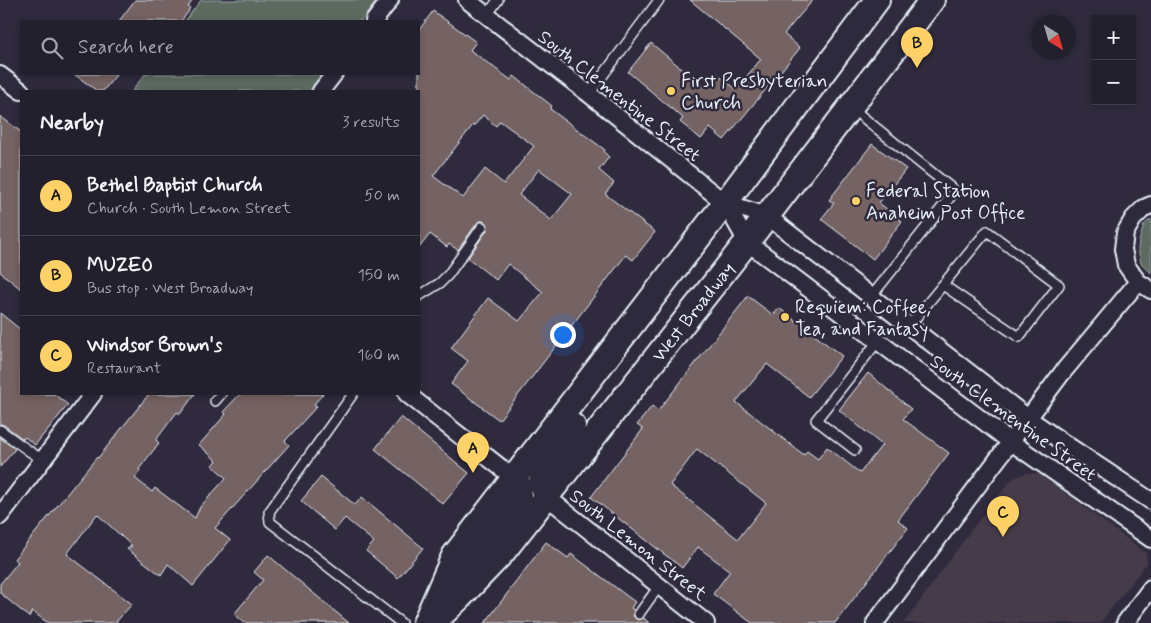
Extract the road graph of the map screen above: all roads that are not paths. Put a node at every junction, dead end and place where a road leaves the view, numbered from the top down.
1 (390, 0) edge
2 (467, 0) edge
3 (498, 0) edge
4 (660, 0) edge
5 (877, 0) edge
6 (932, 0) edge
7 (914, 10) edge
8 (486, 15) junction
9 (375, 20) edge
10 (0, 75) edge
11 (333, 75) edge
12 (20, 90) edge
13 (322, 90) edge
14 (589, 94) junction
15 (850, 107) junction
16 (725, 203) junction
17 (1151, 205) edge
18 (767, 216) junction
19 (482, 228) dead end
20 (747, 242) junction
21 (943, 285) junction
22 (1144, 286) edge
23 (420, 295) edge
24 (871, 297) junction
25 (909, 326) junction
26 (878, 341) junction
27 (615, 345) junction
28 (92, 395) edge
29 (352, 395) edge
30 (408, 395) edge
31 (1028, 418) junction
32 (0, 430) edge
33 (1011, 442) junction
34 (855, 450) dead end
35 (43, 460) junction
36 (514, 478) junction
37 (547, 497) junction
38 (1151, 501) edge
39 (0, 516) edge
40 (1151, 539) edge
41 (659, 586) junction
42 (1151, 588) edge
43 (460, 597) junction
44 (638, 614) dead end
45 (401, 623) edge
46 (425, 623) edge
47 (433, 623) edge
48 (706, 623) edge
49 (876, 623) edge
50 (1125, 623) edge

1 - 9 street
2 - 8 street, South Clementine Street
3 - 8 lane
4 - 14 lane
5 - 16 main road, West Broadway
6 - 7 main road, West Broadway
7 - 15 main road, West Broadway
8 - 14 street, South Clementine Street
10 - 12 street
11 - 13 street
14 - 16 street, South Clementine Street
15 - 18 main road, West Broadway
15 - 24 lane
16 - 18 street, South Clementine Street
16 - 20 street, South Clementine Street
16 - 27 main road, West Broadway
17 - 22 street
18 - 20 main road, West Broadway
18 - 24 street, South Clementine Street
19 - 23 lane
20 - 26 street, South Clementine Street
20 - 37 main road, West Broadway
21 - 21 lane
21 - 25 lane
22 - 31 street
24 - 25 street, South Clementine Street
25 - 31 street, South Clementine Street
26 - 33 street, South Clementine Street
26 - 34 lane
27 - 36 main road, West Broadway
27 - 37 main road
28 - 35 street
29 - 45 lane
30 - 36 street
31 - 33 street
31 - 38 street, South Clementine Street
32 - 35 lane
33 - 40 street, South Clementine Street
33 - 49 street
35 - 39 street
36 - 43 main road
36 - 46 main road, West Broadway
37 - 41 street, South Lemon Street
37 - 43 main road, West Broadway
41 - 44 lane
41 - 48 street, South Lemon Street
42 - 50 street
43 - 47 main road, West Broadway

